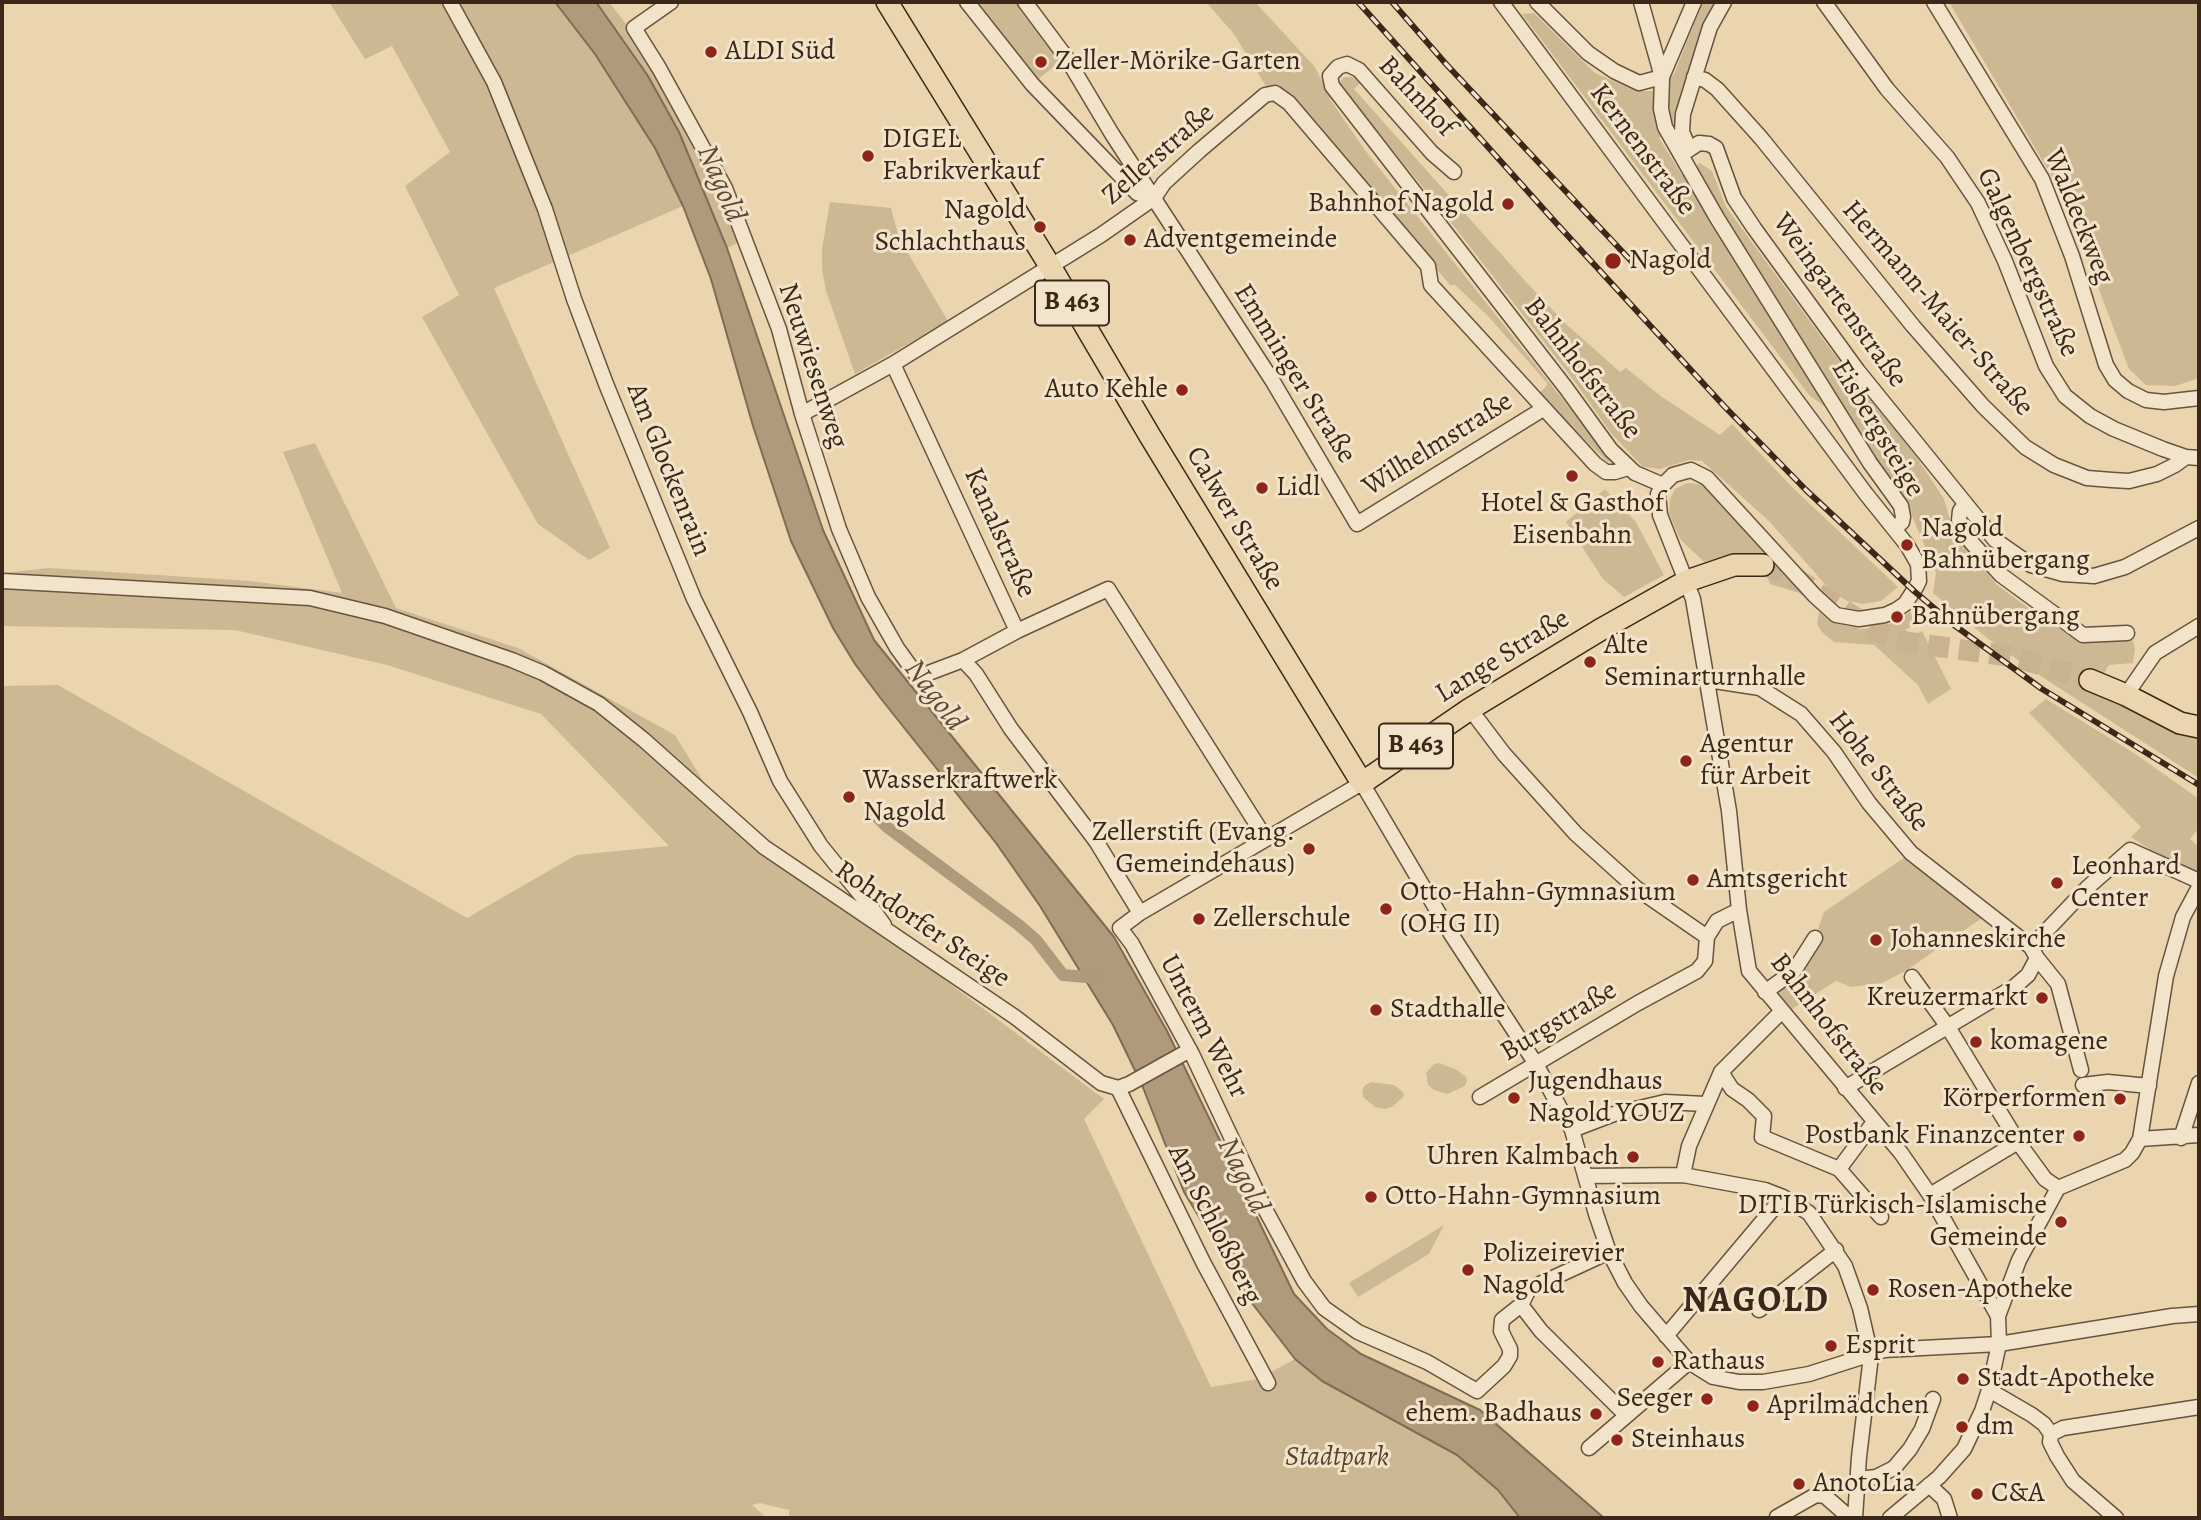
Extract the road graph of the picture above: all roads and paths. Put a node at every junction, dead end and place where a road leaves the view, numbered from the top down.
1 (450, 2) edge
2 (671, 2) edge
3 (887, 2) edge
4 (967, 2) edge
5 (1025, 2) edge
6 (1501, 2) edge
7 (1537, 2) edge
8 (1641, 2) edge
9 (1694, 2) edge
10 (1724, 2) edge
11 (1824, 2) edge
12 (1934, 2) edge
13 (1338, 67) joint
14 (1694, 76) junction
15 (1662, 77) junction
16 (1685, 152) junction
17 (1454, 172) dead end
18 (1154, 198) junction
19 (1050, 265) junction
20 (893, 364) junction
21 (2199, 398) edge
22 (1544, 409) junction
23 (802, 414) junction
24 (2192, 457) edge
25 (1628, 468) junction
26 (1663, 485) junction
27 (1965, 504) junction
28 (1357, 524) joint
29 (2199, 528) edge
30 (1895, 529) junction
31 (1763, 565) tunnel mouth
32 (2, 581) edge
33 (1687, 581) junction
34 (2199, 626) edge
35 (1017, 631) junction
36 (2127, 633) dead end
37 (963, 660) junction
38 (1708, 680) junction
39 (2090, 680) tunnel mouth
40 (2126, 695) junction
41 (1470, 709) junction
42 (2199, 727) edge
43 (1362, 783) junction
44 (1266, 839) junction
45 (2199, 881) edge
46 (2199, 887) edge
47 (1739, 911) junction
48 (1140, 912) junction
49 (888, 933) junction
50 (1707, 937) junction
51 (1815, 938) dead end
52 (2034, 953) junction
53 (1912, 977) dead end
54 (1765, 992) junction
55 (1781, 1012) junction
56 (1948, 1027) junction
57 (1185, 1053) junction
58 (1536, 1064) junction
59 (1721, 1072) junction
60 (2199, 1083) edge
61 (1124, 1086) junction
62 (2149, 1086) junction
63 (1845, 1088) junction
64 (1480, 1097) dead end
65 (1707, 1101) junction
66 (1874, 1122) junction
67 (1572, 1130) junction
68 (2199, 1135) edge
69 (2181, 1138) junction
70 (2140, 1139) junction
71 (2018, 1142) junction
72 (1839, 1169) junction
73 (1683, 1175) junction
74 (1586, 1176) junction
75 (2058, 1188) junction
76 (1930, 1195) junction
77 (1783, 1197) junction
78 (1881, 1217) dead end
79 (1836, 1250) junction
80 (1609, 1252) junction
81 (1521, 1305) junction
82 (1759, 1310) dead end
83 (2199, 1314) edge
84 (1997, 1316) junction
85 (1666, 1336) junction
86 (1999, 1344) junction
87 (1871, 1356) junction
88 (1689, 1362) junction
89 (1268, 1383) dead end
90 (1989, 1390) junction
91 (1933, 1399) dead end
92 (2199, 1407) edge
93 (1626, 1415) junction
94 (2051, 1434) junction
95 (1589, 1448) dead end
96 (1858, 1479) junction
97 (1929, 1485) junction
98 (1777, 1517) edge
99 (1853, 1518) edge
100 (1889, 1518) edge
101 (1950, 1518) edge
102 (2116, 1518) edge

1 - 49 street, Am Glockenrain
2 - 23 street, Neuwiesenweg
3 - 19 main road, Calwer Straße / B 463
4 - 18 street, Emminger Straße
5 - 18 street
6 - 30 street, Kernenstraße
7 - 15 street, Kernenstraße
8 - 15 street
9 - 15 street, Eisbergsteige
10 - 14 street, Eisbergsteige
11 - 24 street, Galgenbergstraße
12 - 21 street, Waldeckweg
13 - 17 street, Bahnhof
13 - 25 street, Bahnhofstraße
14 - 16 street, Eisbergsteige
14 - 24 street, Hermann-Maier-Straße
15 - 16 street, Eisbergsteige
16 - 27 street, Weingartenstraße
16 - 30 street, Eisbergsteige
18 - 19 street, Zellerstraße
18 - 22 street, Zellerstraße
18 - 28 street, Emminger Straße
19 - 20 street, Zellerstraße
19 - 43 main road, Calwer Straße / B 463
20 - 23 street, Zellerstraße
20 - 35 street, Kanalstraße
22 - 25 street
22 - 28 street, Wilhelmstraße
23 - 37 street, Neuwiesenweg
25 - 26 street, Bahnhofstraße
26 - 30 street, Eisbergsteige
26 - 33 street, Bahnhofstraße
27 - 29 street, Weingartenstraße
27 - 36 street
31 - 33 main road, Lange Straße / B 463
32 - 49 street, Rohrdorfer Steige
33 - 38 street, Bahnhofstraße
33 - 41 main road, Lange Straße / B 463
34 - 40 street
35 - 37 street, Neuwiesenweg
35 - 44 street, Kanalstraße
37 - 48 street
38 - 47 street, Bahnhofstraße
38 - 52 street, Hohe Straße
39 - 40 main road
40 - 42 main road
41 - 43 main road, Lange Straße / B 463
41 - 50 street
43 - 44 street, Lange Straße
43 - 58 street, Calwer Straße
44 - 48 street, Lange Straße
45 - 52 street
46 - 62 street
47 - 50 street
47 - 54 street, Bahnhofstraße
48 - 57 street, Unterm Wehr
49 - 61 street, Rohrdorfer Steige
50 - 58 street, Burgstraße
51 - 54 street
52 - 56 street
52 - 62 street, Hohe Straße
53 - 56 street
54 - 55 street, Bahnhofstraße
55 - 59 street
55 - 63 street, Bahnhofstraße
56 - 63 street
56 - 71 street
57 - 61 street
57 - 81 street, Unterm Wehr
58 - 64 street, Burgstraße
58 - 67 street, Calwer Straße
59 - 65 street
59 - 72 street
60 - 69 street
61 - 89 street, Am Schloßberg
62 - 70 street
63 - 66 street, Bahnhofstraße
65 - 67 street
65 - 73 street
66 - 72 street
66 - 76 street, Bahnhofstraße
67 - 74 street, Calwer Straße
68 - 69 street
69 - 70 street
70 - 75 street
71 - 75 street
71 - 76 street
72 - 78 street
73 - 74 street
73 - 77 street
74 - 80 street, Calwer Straße
75 - 84 street
76 - 84 street, Bahnhofstraße
77 - 79 street
77 - 85 street
79 - 82 street
79 - 87 street
80 - 81 street
80 - 85 street, Calwer Straße
81 - 93 street
83 - 86 street
84 - 86 street
85 - 88 street, Calwer Straße
86 - 87 street
86 - 90 street
87 - 88 street
87 - 96 street
88 - 93 street
90 - 94 street
90 - 97 street
91 - 96 street
92 - 94 street
93 - 95 street
94 - 102 street
96 - 99 street
97 - 100 street
97 - 101 street
98 - 99 street

